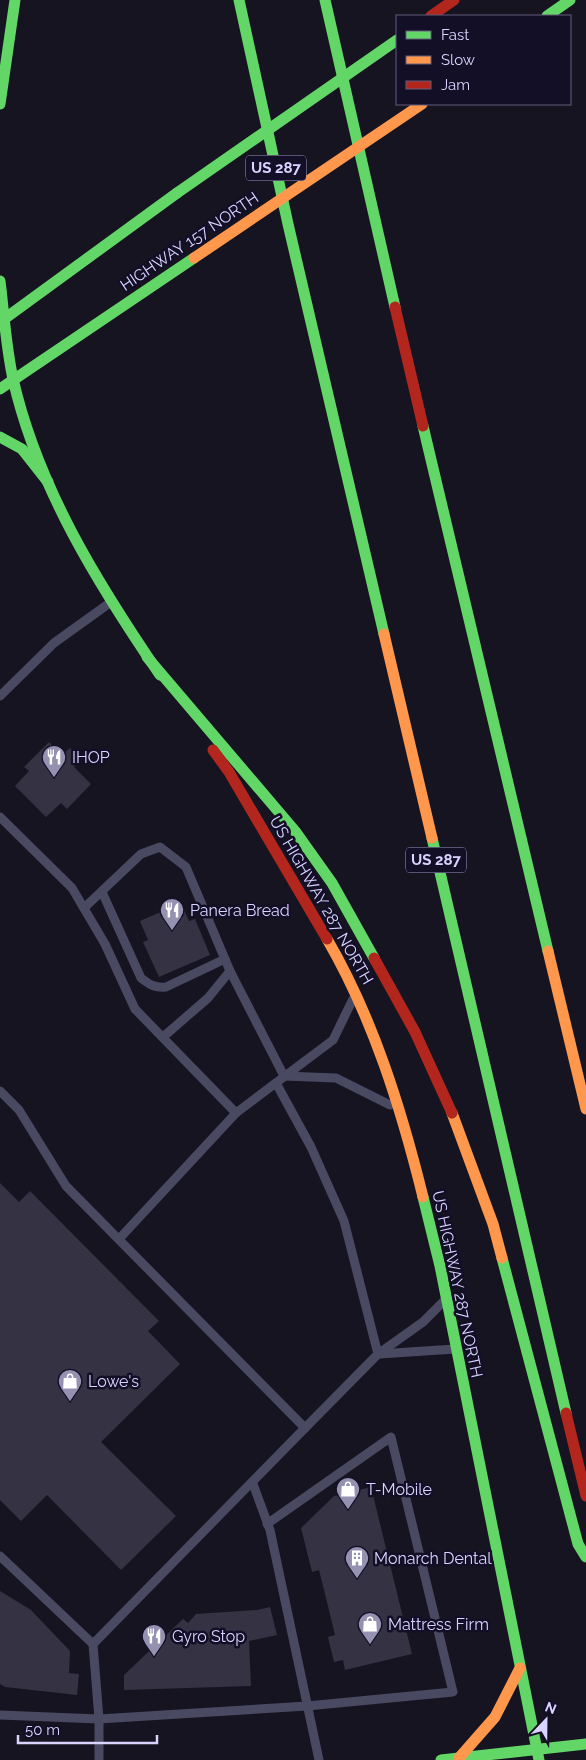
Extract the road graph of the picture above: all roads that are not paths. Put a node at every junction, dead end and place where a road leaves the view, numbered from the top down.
1 (15, 0) edge
2 (239, 0) edge
3 (325, 0) edge
4 (454, 0) edge
5 (570, 0) edge
6 (432, 15) edge
7 (548, 15) edge
8 (396, 41) edge
9 (0, 104) edge
10 (421, 105) edge
11 (0, 281) edge
12 (2, 321) edge
13 (13, 379) junction
14 (0, 389) edge
15 (0, 437) edge
16 (48, 482) junction
17 (111, 602) junction
18 (147, 656) junction
19 (0, 696) edge
20 (0, 817) edge
21 (102, 892) junction
22 (84, 908) junction
23 (225, 959) junction
24 (230, 971) junction
25 (356, 992) junction
26 (163, 1038) junction
27 (284, 1076) junction
28 (276, 1083) junction
29 (0, 1092) edge
30 (397, 1108) junction
31 (586, 1109) edge
32 (236, 1113) junction
33 (118, 1239) junction
34 (447, 1298) junction
35 (456, 1348) junction
36 (378, 1354) junction
37 (304, 1428) junction
38 (252, 1484) junction
39 (586, 1496) edge
40 (267, 1524) junction
41 (0, 1556) edge
42 (586, 1557) edge
43 (93, 1644) junction
44 (520, 1668) junction
45 (307, 1706) junction
46 (0, 1715) edge
47 (99, 1719) junction
48 (586, 1744) edge
49 (538, 1755) edge
50 (459, 1758) junction
51 (99, 1760) edge
52 (319, 1760) edge
53 (441, 1760) edge

1 - 9 main road
2 - 39 main road, US 287
3 - 31 main road
4 - 6 main road
5 - 7 main road
8 - 12 main road, bridge
10 - 13 main road, HIGHWAY 157 NORTH, bridge
11 - 12 main road, US HIGHWAY 287 NORTH
12 - 13 main road, US HIGHWAY 287 NORTH
13 - 14 main road, HIGHWAY 157 NORTH
13 - 16 main road, US HIGHWAY 287 NORTH
15 - 16 main road
16 - 17 main road, US HIGHWAY 287 NORTH
17 - 18 main road, US HIGHWAY 287 NORTH
17 - 19 lane
18 - 25 main road, US HIGHWAY 287 NORTH
18 - 42 main road
20 - 22 lane
21 - 22 lane
21 - 23 lane
21 - 23 lane
22 - 26 lane
23 - 24 lane
24 - 26 lane
24 - 27 lane
25 - 27 lane
25 - 30 main road, US HIGHWAY 287 NORTH
26 - 32 lane
27 - 28 lane
27 - 30 lane
28 - 32 lane
28 - 36 lane
29 - 33 lane
30 - 34 main road, US HIGHWAY 287 NORTH
32 - 33 lane
33 - 37 lane
34 - 35 main road, US HIGHWAY 287 NORTH
34 - 36 lane
35 - 36 lane
35 - 44 main road, US HIGHWAY 287 NORTH
36 - 37 lane
37 - 38 lane
38 - 40 lane
38 - 43 lane
40 - 45 lane
40 - 45 lane
41 - 43 lane
43 - 47 lane
44 - 49 main road, US HIGHWAY 287 NORTH
44 - 50 main road
45 - 47 lane
45 - 52 lane
46 - 47 lane
47 - 51 lane
48 - 49 main road
49 - 50 main road
50 - 53 main road

